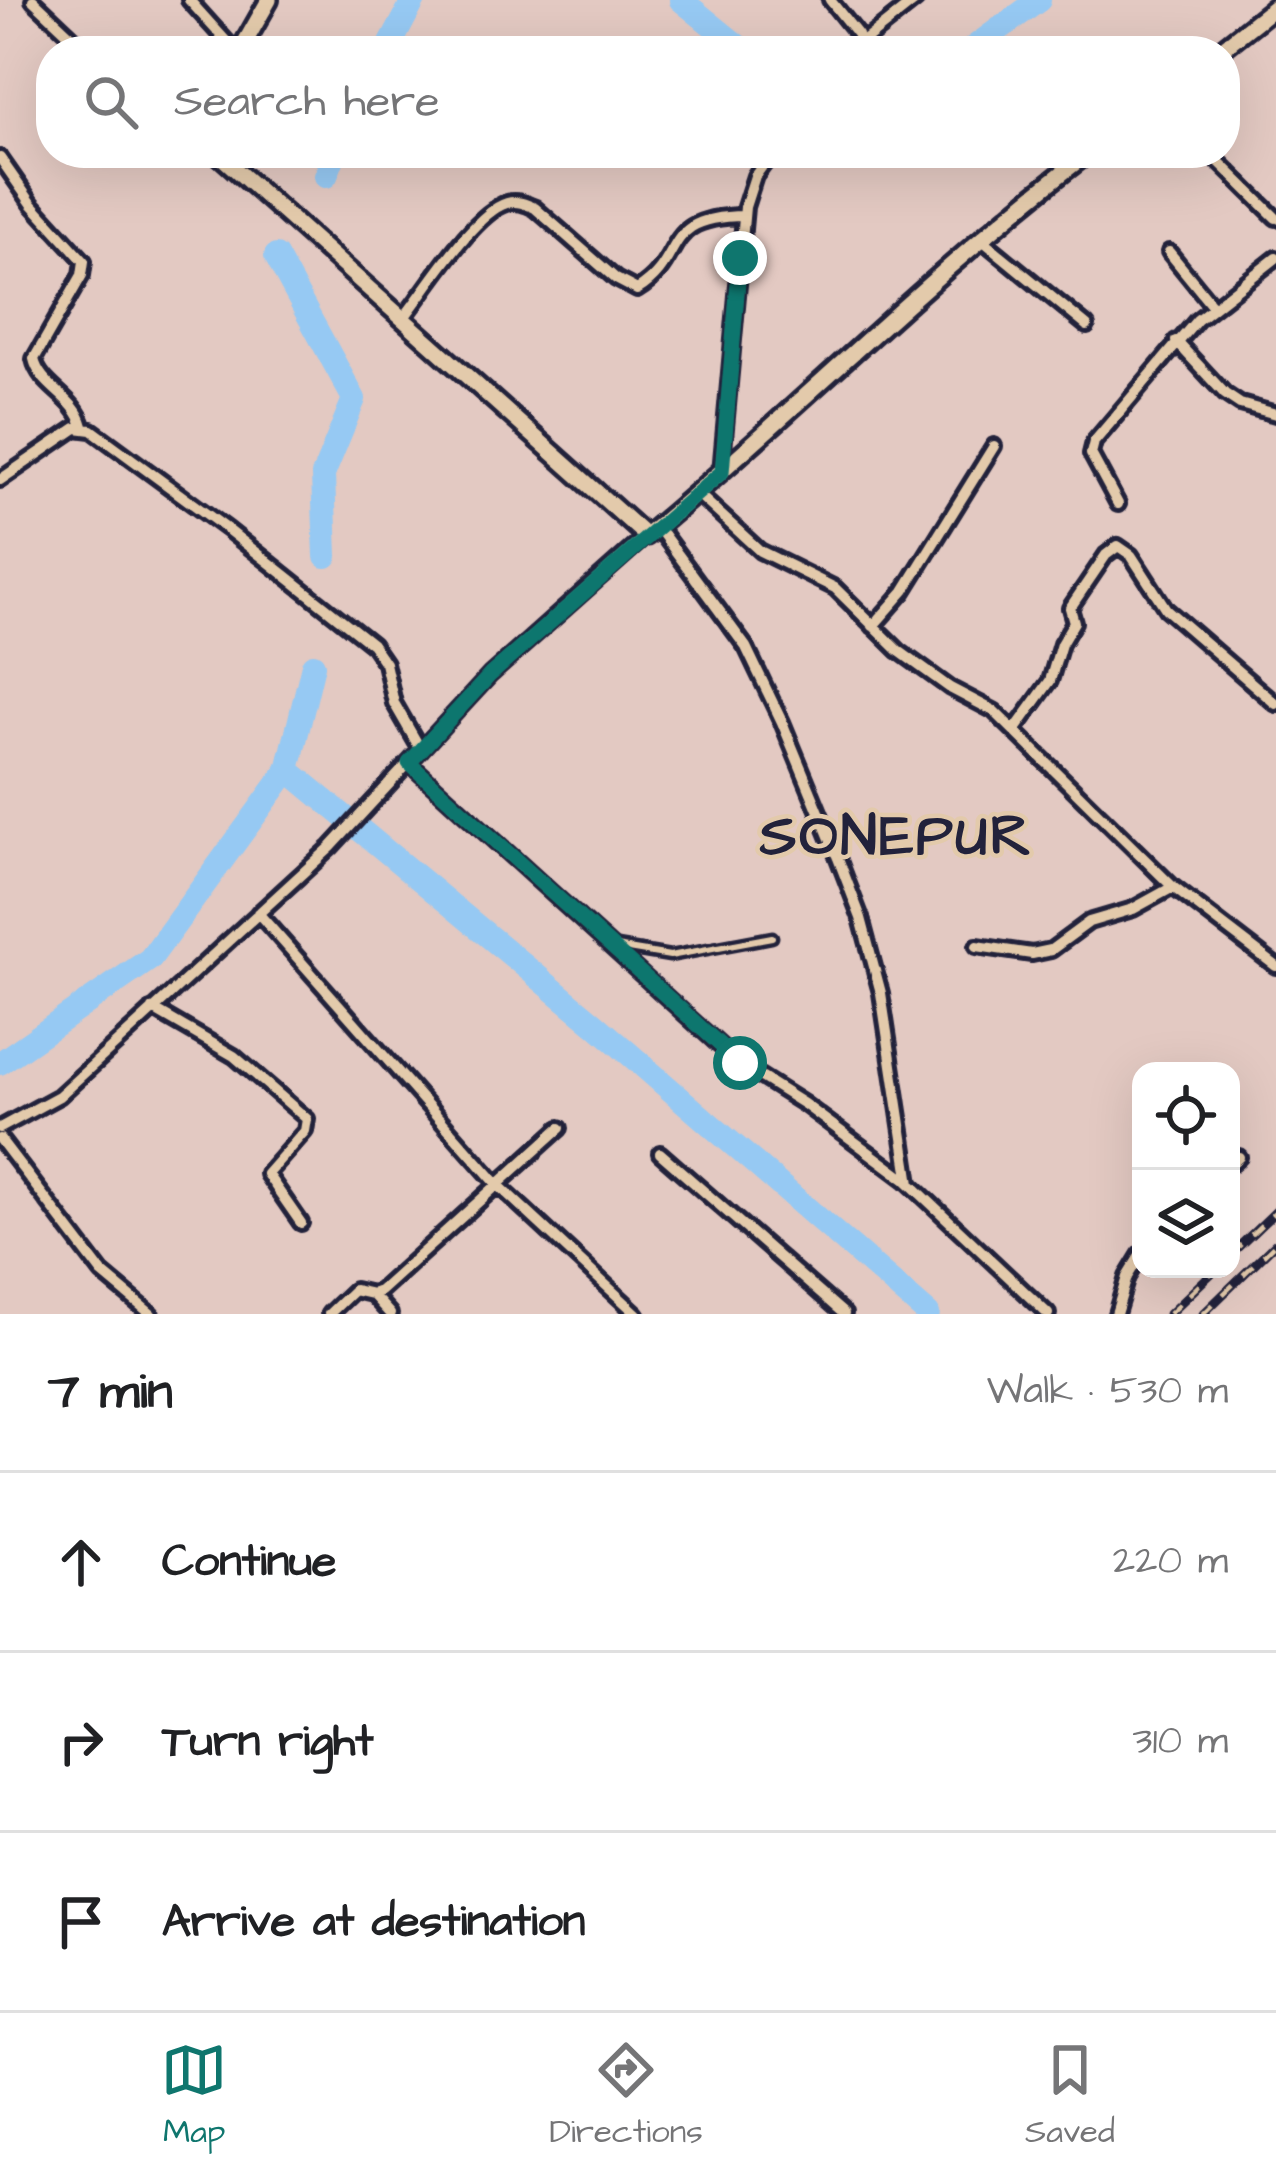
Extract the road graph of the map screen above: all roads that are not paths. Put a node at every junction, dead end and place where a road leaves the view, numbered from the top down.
1 (33, 0) edge
2 (188, 0) edge
3 (269, 0) edge
4 (830, 0) edge
5 (916, 0) edge
6 (1276, 6) edge
7 (71, 36) edge
8 (223, 36) edge
9 (246, 36) edge
10 (855, 36) edge
11 (872, 36) edge
12 (1238, 36) edge
13 (0, 158) edge
14 (231, 168) edge
15 (761, 168) edge
16 (1069, 168) edge
17 (1225, 168) edge
18 (744, 216) junction
19 (1276, 218) edge
20 (980, 239) junction
21 (1169, 252) dead end
22 (1276, 258) edge
23 (1212, 305) junction
24 (402, 320) junction
25 (1087, 326) dead end
26 (1176, 341) junction
27 (1276, 414) edge
28 (82, 426) junction
29 (994, 446) dead end
30 (722, 472) junction
31 (0, 480) edge
32 (697, 493) junction
33 (1118, 504) dead end
34 (651, 531) junction
35 (873, 626) junction
36 (1276, 704) edge
37 (1014, 731) junction
38 (421, 750) junction
39 (409, 763) junction
40 (1173, 887) junction
41 (258, 913) junction
42 (772, 937) dead end
43 (610, 945) junction
44 (977, 946) dead end
45 (1276, 966) edge
46 (154, 1009) junction
47 (560, 1127) dead end
48 (0, 1128) edge
49 (0, 1139) edge
50 (660, 1153) dead end
51 (497, 1184) junction
52 (910, 1184) junction
53 (301, 1223) dead end
54 (1132, 1269) edge
55 (372, 1294) junction
56 (151, 1314) edge
57 (329, 1314) edge
58 (390, 1314) edge
59 (637, 1314) edge
60 (844, 1314) edge
61 (1048, 1314) edge
62 (1116, 1314) edge

1 - 7 street
2 - 8 street
3 - 9 street
4 - 10 street
5 - 11 street
6 - 12 street
13 - 28 street
14 - 24 street
15 - 18 street
16 - 20 street
17 - 19 street
18 - 24 street
18 - 30 street
20 - 25 street
20 - 30 street
21 - 23 street
22 - 23 street
23 - 26 street
24 - 34 street
26 - 27 street
26 - 33 street
28 - 31 street
28 - 38 street
29 - 35 street
30 - 32 street
32 - 34 street
32 - 35 street
34 - 38 street
34 - 52 street
35 - 37 street
36 - 37 street
37 - 40 street
38 - 39 street
39 - 41 street
39 - 43 street
40 - 44 street
40 - 45 street
41 - 46 street
41 - 51 street
42 - 43 lane
43 - 52 street
46 - 48 street
46 - 53 street
47 - 51 street
49 - 56 street
50 - 60 street
51 - 55 street
51 - 59 street
52 - 61 street
54 - 62 street
55 - 57 street
55 - 58 street

